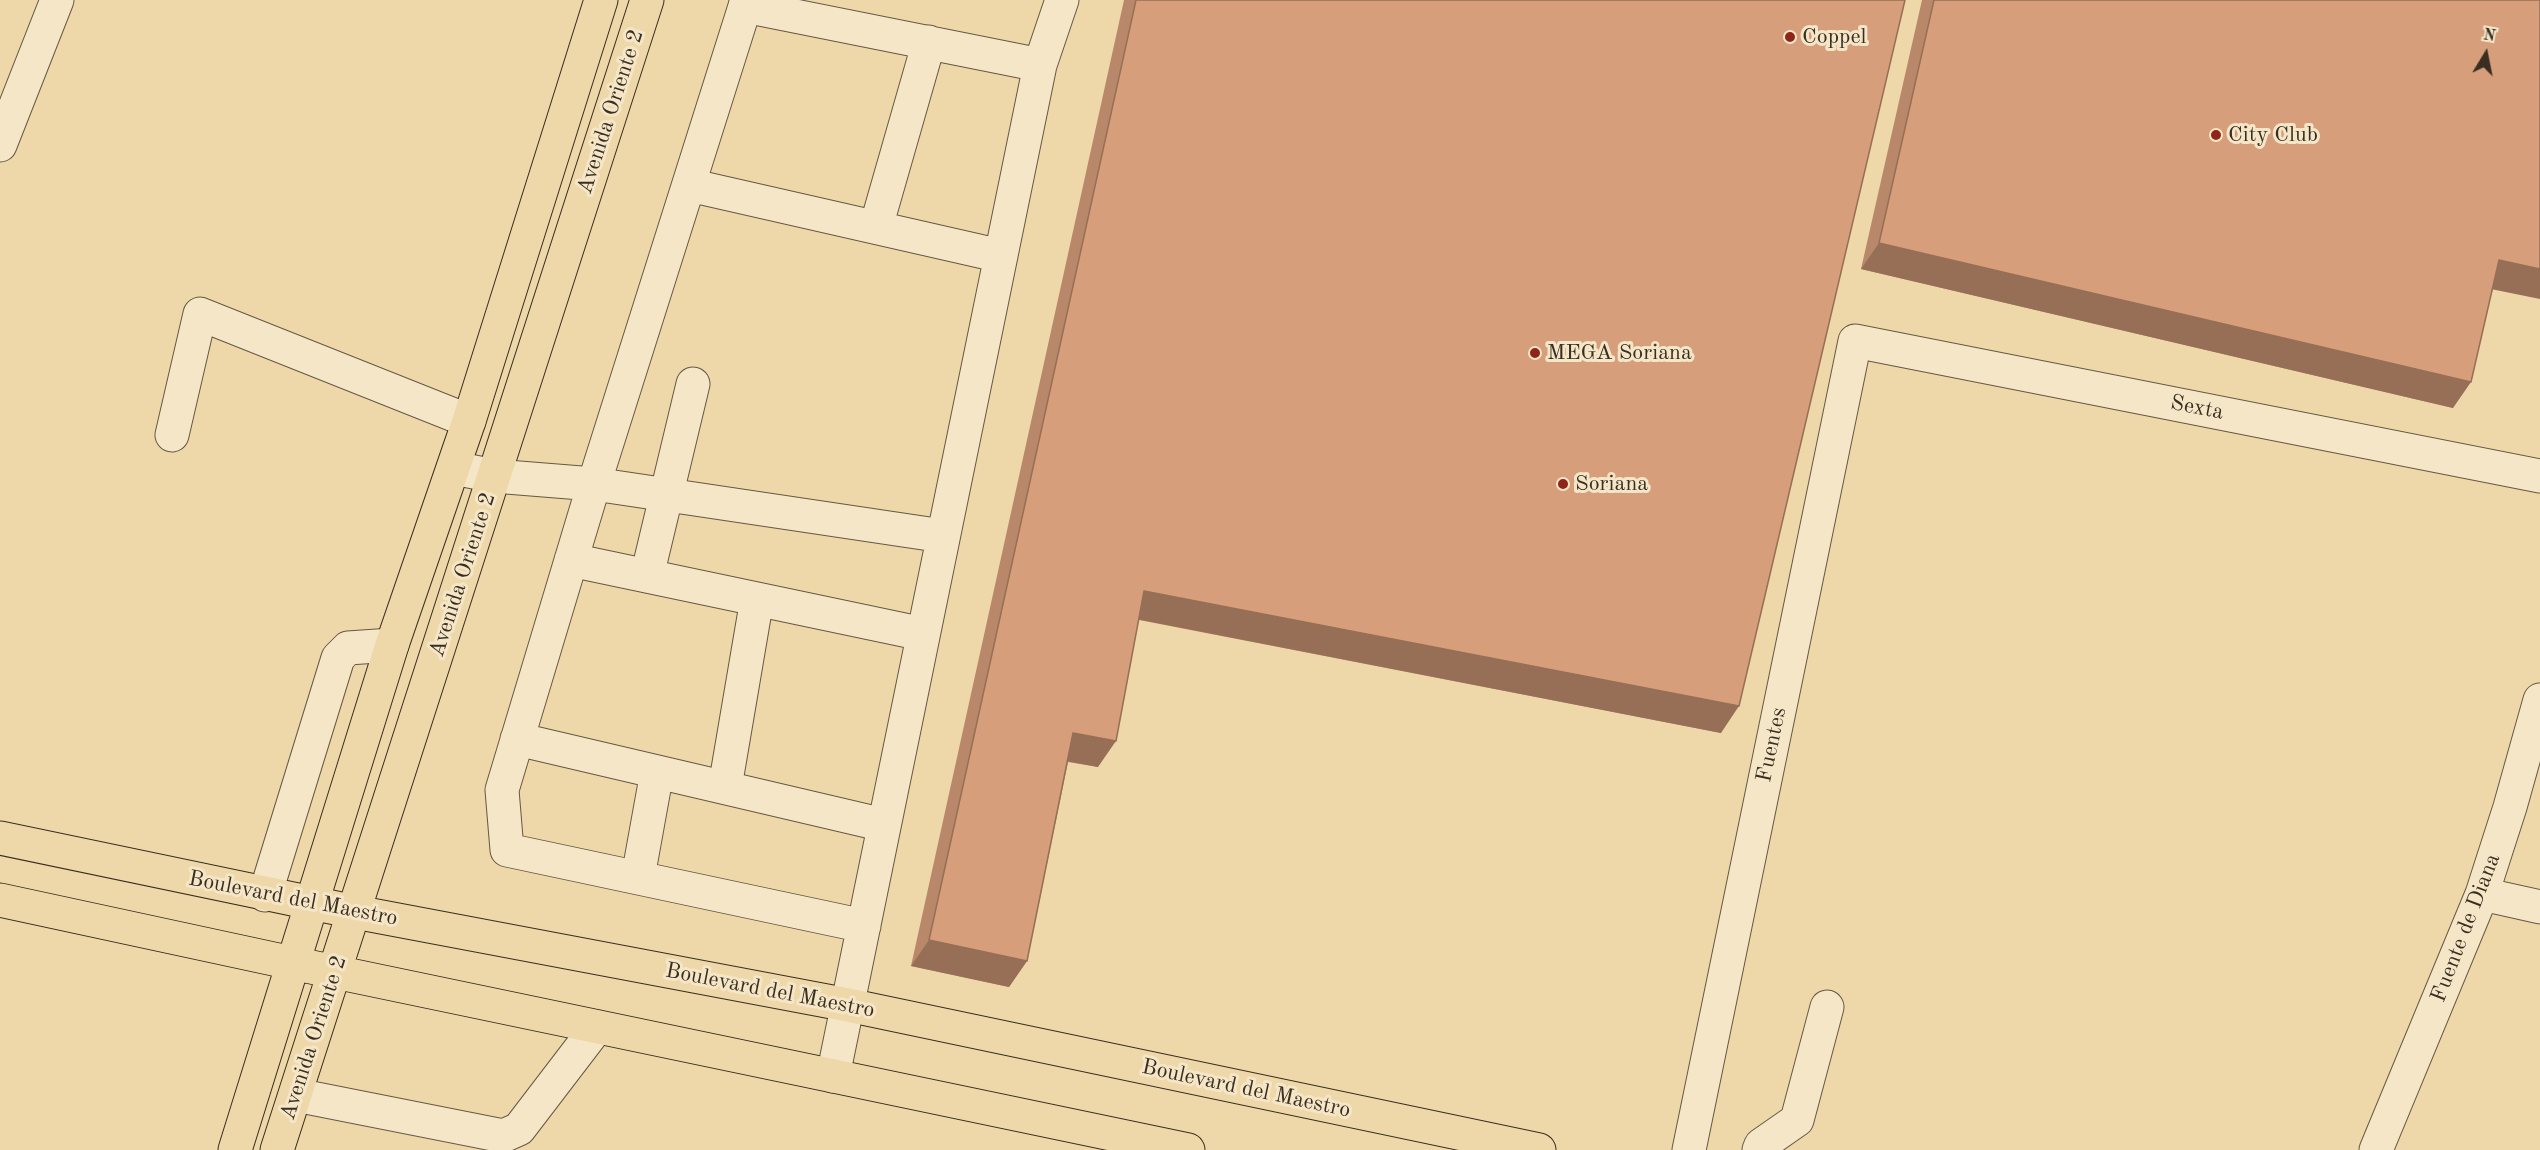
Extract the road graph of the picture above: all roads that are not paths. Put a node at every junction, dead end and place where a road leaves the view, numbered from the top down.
1 (57, 0) edge
2 (601, 0) edge
3 (647, 0) edge
4 (1062, 0) edge
5 (746, 3) edge
6 (929, 42) junction
7 (1040, 65) junction
8 (0, 144) edge
9 (689, 184) junction
10 (876, 227) junction
11 (1001, 256) junction
12 (1855, 341) joint
13 (693, 384) dead end
14 (469, 421) junction
15 (172, 435) dead end
16 (454, 468) junction
17 (494, 476) junction
18 (2540, 476) edge
19 (594, 484) junction
20 (667, 495) junction
21 (943, 536) junction
22 (571, 560) junction
23 (647, 576) junction
24 (757, 599) junction
25 (923, 634) junction
26 (392, 645) junction
27 (2540, 700) edge
28 (517, 739) junction
29 (657, 772) junction
30 (724, 787) junction
31 (885, 825) junction
32 (0, 838) edge
33 (638, 877) junction
34 (2482, 894) junction
35 (265, 895) junction
36 (0, 900) edge
37 (310, 903) junction
38 (2540, 907) edge
39 (355, 912) junction
40 (864, 926) junction
41 (292, 963) junction
42 (335, 972) junction
43 (848, 1005) junction
44 (1827, 1007) dead end
45 (597, 1027) junction
46 (833, 1076) junction
47 (296, 1095) junction
48 (235, 1150) edge
49 (277, 1150) edge
50 (1188, 1150) edge
51 (1539, 1150) edge
52 (1689, 1150) edge
53 (1759, 1150) edge
54 (2376, 1150) edge

1 - 8 street
2 - 14 main road, Avenida Oriente 2
3 - 17 main road, Avenida Oriente 2
4 - 7 street
5 - 6 street
5 - 9 street
6 - 7 street
6 - 10 street
7 - 11 street
9 - 10 street
9 - 19 street
10 - 11 street
11 - 21 street
12 - 18 street, Sexta
12 - 52 street, Fuentes
13 - 20 street
14 - 15 street
14 - 16 main road, Avenida Oriente 2
16 - 17 street
16 - 26 main road, Avenida Oriente 2
17 - 19 street
17 - 39 main road, Avenida Oriente 2
19 - 20 street
19 - 22 street
20 - 21 street
20 - 23 street
21 - 25 street
22 - 23 street
22 - 28 street
23 - 24 street
24 - 25 street
24 - 30 street
25 - 31 street
26 - 35 street
26 - 37 main road, Avenida Oriente 2
27 - 34 street, Fuente de Diana
28 - 29 street
28 - 33 street
29 - 30 street
29 - 33 street
30 - 31 street
31 - 40 street
32 - 35 main road, Boulevard del Maestro
33 - 40 street
34 - 38 street
34 - 54 street, Fuente de Diana
35 - 37 main road, Boulevard del Maestro
36 - 41 main road
37 - 39 main road, Boulevard del Maestro
37 - 41 main road, Avenida Oriente 2
39 - 42 main road, Avenida Oriente 2
39 - 43 main road, Boulevard del Maestro
40 - 43 street
41 - 42 main road
41 - 48 main road, Avenida Oriente 2
42 - 45 main road
42 - 47 main road, Avenida Oriente 2
43 - 46 street
43 - 51 main road, Boulevard del Maestro
44 - 53 street
45 - 46 main road
45 - 47 street
46 - 50 main road
47 - 49 main road, Avenida Oriente 2

